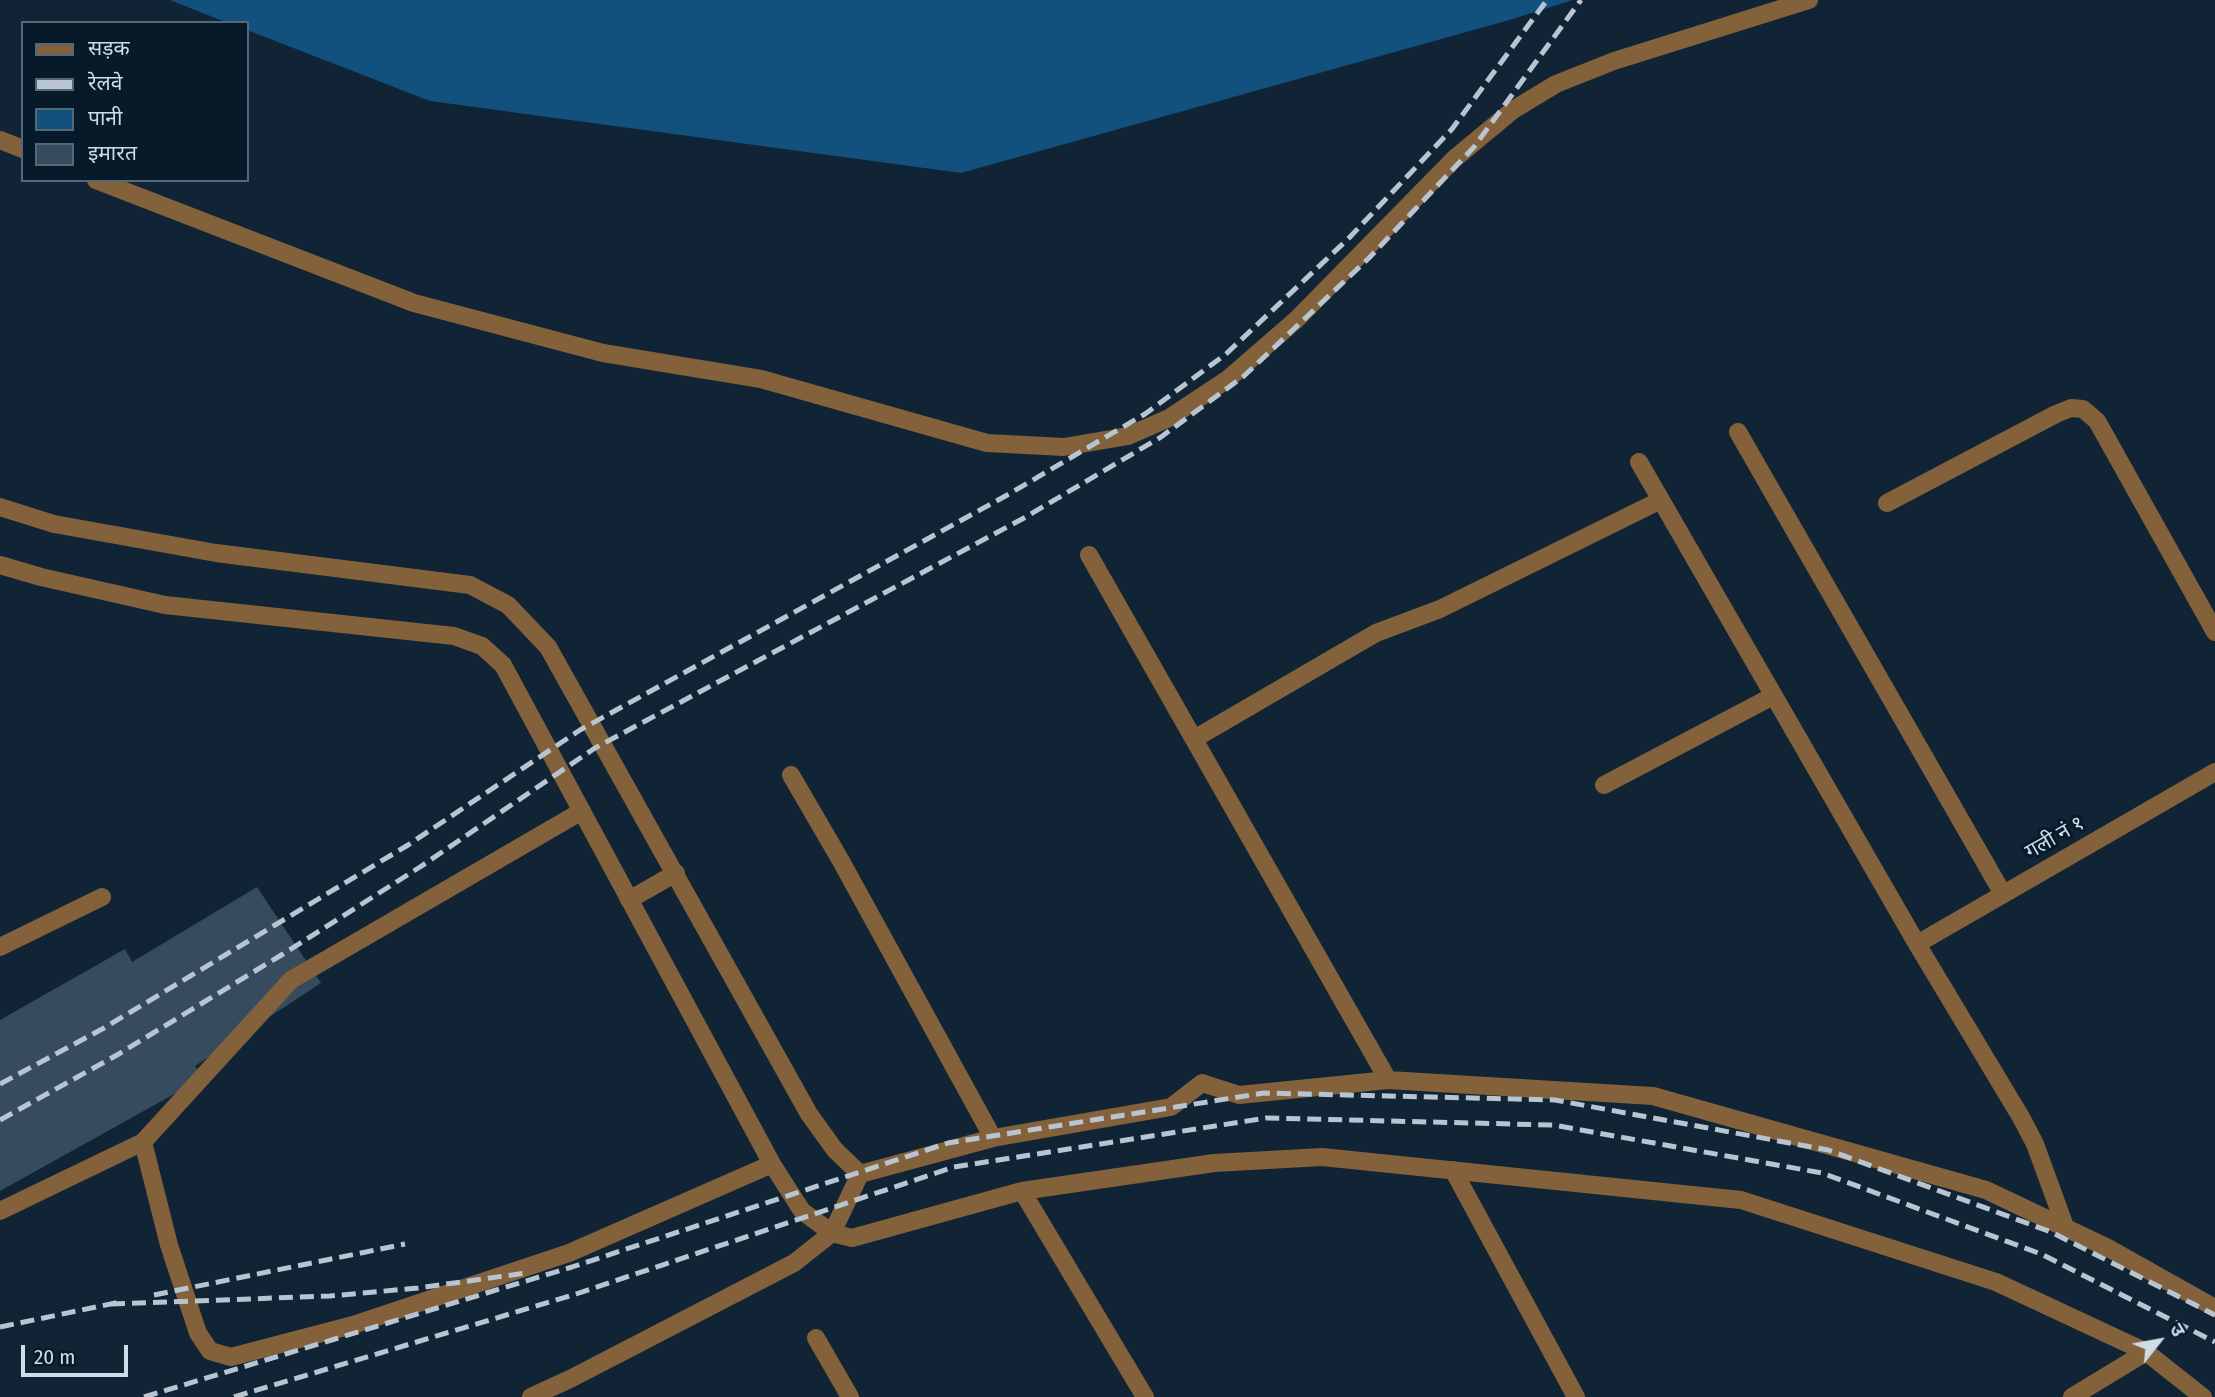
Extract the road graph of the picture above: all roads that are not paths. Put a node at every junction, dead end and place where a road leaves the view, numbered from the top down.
1 (1809, 0) edge
2 (0, 140) edge
3 (21, 148) edge
4 (101, 182) edge
5 (1738, 432) dead end
6 (1639, 462) dead end
7 (1661, 500) junction
8 (1887, 503) dead end
9 (0, 507) edge
10 (1089, 555) dead end
11 (0, 565) edge
12 (2215, 632) edge
13 (1773, 696) junction
14 (1194, 739) junction
15 (2215, 772) edge
16 (791, 775) dead end
17 (1604, 785) dead end
18 (582, 811) junction
19 (676, 873) junction
20 (2003, 894) junction
21 (102, 897) dead end
22 (629, 900) junction
23 (1917, 944) junction
24 (0, 947) edge
25 (1388, 1080) junction
26 (993, 1138) junction
27 (143, 1142) junction
28 (772, 1164) junction
29 (1453, 1170) junction
30 (860, 1174) junction
31 (1022, 1191) junction
32 (0, 1212) edge
33 (2066, 1229) junction
34 (832, 1233) junction
35 (2215, 1308) edge
36 (816, 1338) dead end
37 (2146, 1352) junction
38 (531, 1397) edge
39 (850, 1397) edge
40 (1145, 1397) edge
41 (1576, 1397) edge
42 (2072, 1397) edge
43 (2203, 1397) edge

1 - 4 street
2 - 3 street
5 - 20 street
6 - 7 street
7 - 13 street
7 - 14 street
8 - 12 street
9 - 19 street
10 - 14 street
11 - 18 street
13 - 17 street
13 - 23 street
14 - 25 street
15 - 20 street, गली नं १
16 - 26 street
18 - 22 street
18 - 27 street
19 - 22 street
19 - 30 street
20 - 23 street, गली नं १
21 - 24 street
22 - 28 street
23 - 33 street
25 - 26 street
25 - 33 street
26 - 30 street
27 - 28 street
27 - 32 street
28 - 34 street
29 - 31 street
29 - 37 street
29 - 41 street
30 - 34 street
31 - 34 street
31 - 40 street
33 - 35 street
34 - 38 street
36 - 39 street
37 - 42 street
37 - 43 street

